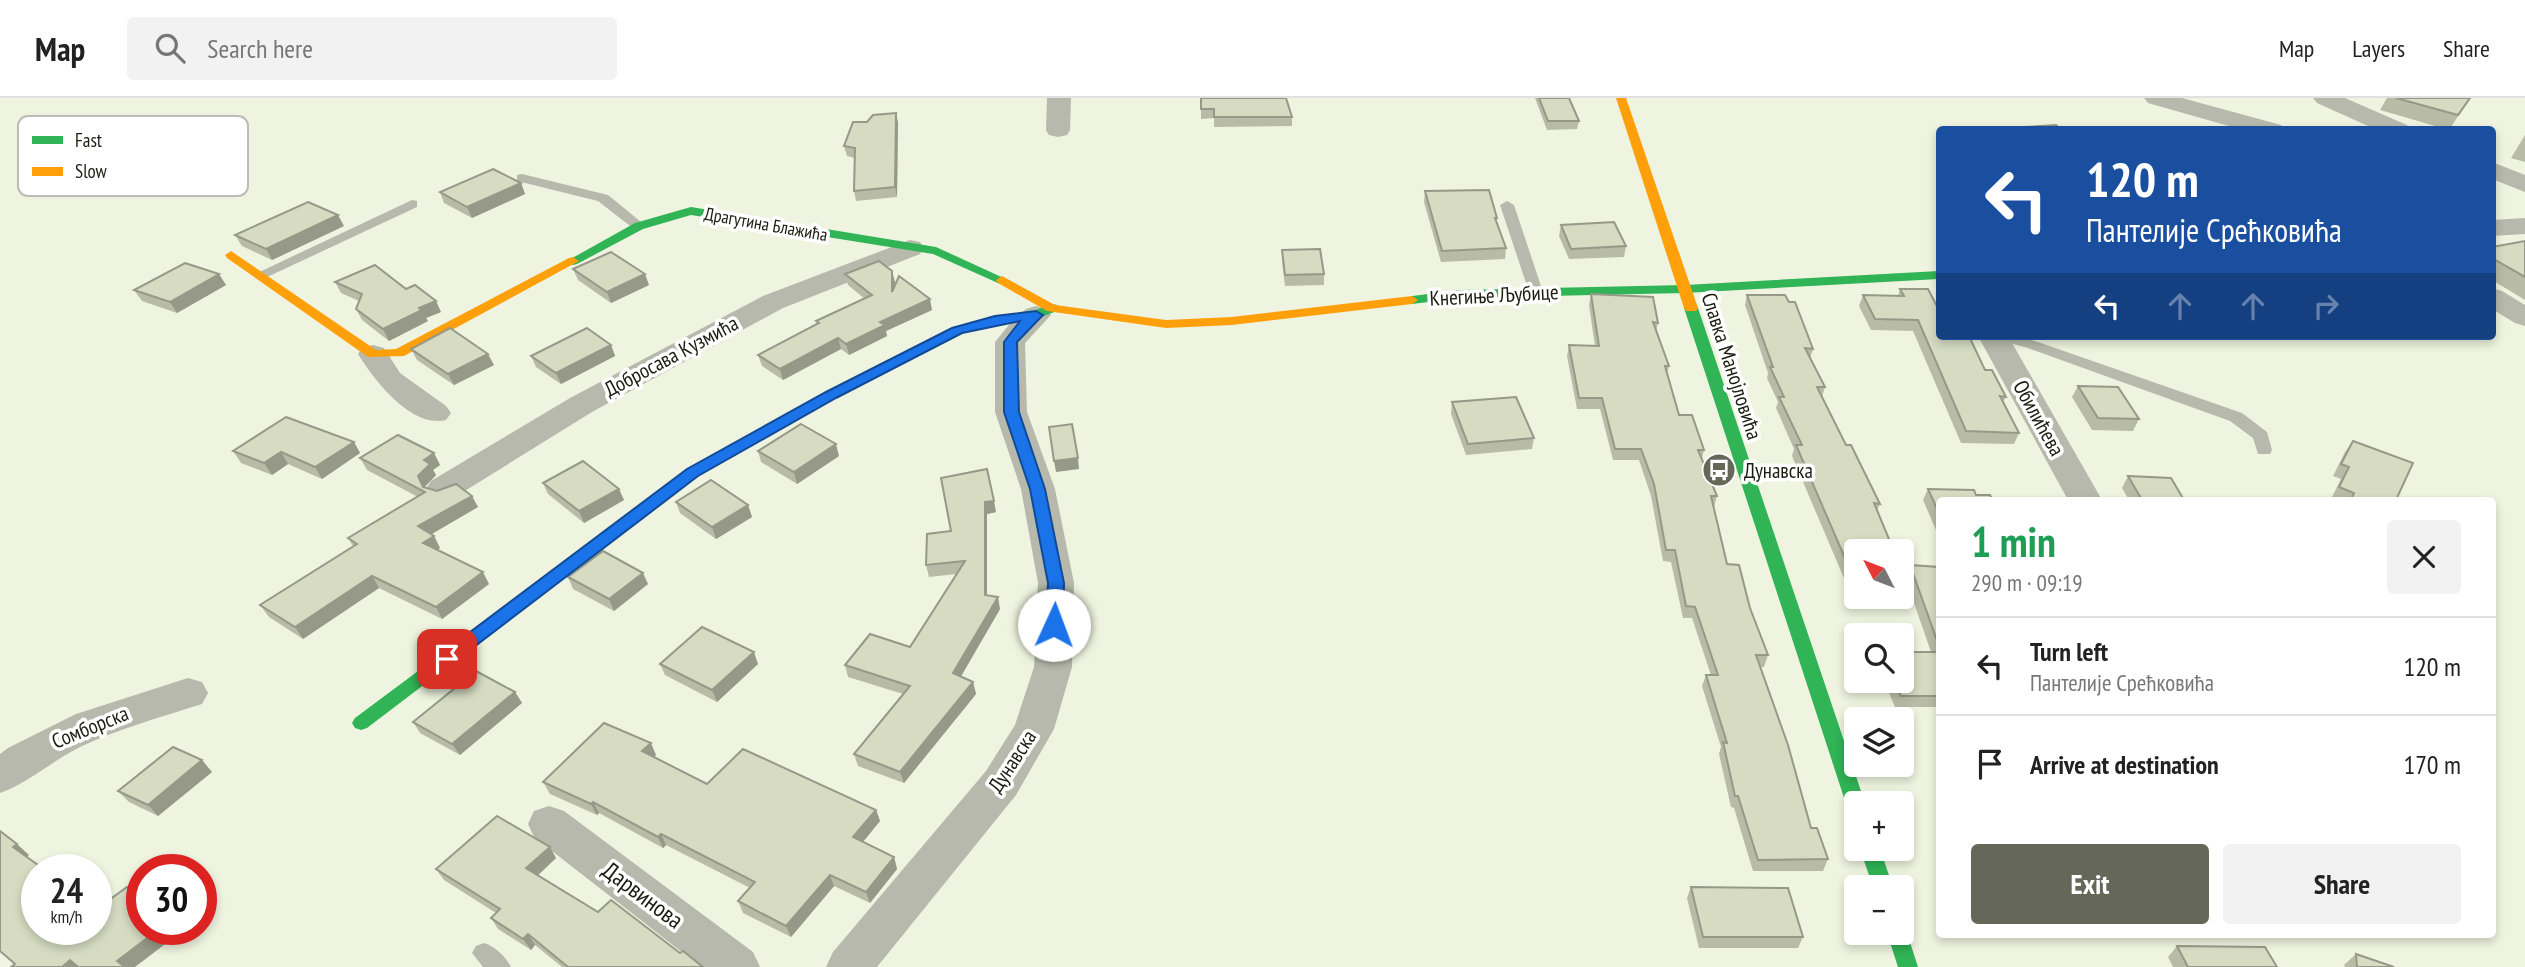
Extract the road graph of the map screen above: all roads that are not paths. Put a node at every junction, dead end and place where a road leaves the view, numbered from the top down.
1 (1059, 98) edge
2 (1621, 98) edge
3 (2156, 98) edge
4 (2325, 98) edge
5 (2258, 126) edge
6 (2389, 126) edge
7 (1058, 130) dead end
8 (2496, 172) edge
9 (522, 178) dead end
10 (2525, 184) edge
11 (2496, 190) edge
12 (2525, 198) edge
13 (412, 204) dead end
14 (1507, 205) dead end
15 (639, 226) junction
16 (2525, 226) edge
17 (2496, 228) edge
18 (910, 248) junction
19 (231, 255) dead end
20 (260, 275) junction
21 (1936, 275) edge
22 (1685, 289) junction
23 (1536, 292) junction
24 (2496, 299) edge
25 (1044, 312) junction
26 (2525, 317) edge
27 (1995, 340) edge
28 (2014, 340) edge
29 (373, 354) junction
30 (435, 414) dead end
31 (2264, 450) dead end
32 (443, 489) edge
33 (2083, 497) edge
34 (188, 693) dead end
35 (361, 723) dead end
36 (0, 776) edge
37 (1852, 791) edge
38 (550, 824) dead end
39 (1901, 945) edge
40 (737, 967) edge
41 (849, 967) edge
42 (1908, 967) edge

1 - 7 street
2 - 22 street, Славка Манојловића
3 - 5 street
4 - 6 street
8 - 10 street
9 - 15 lane
11 - 12 street
13 - 20 lane
14 - 23 lane
15 - 18 street, Драгутина Блажића
15 - 29 street, Драгутина Блажића
16 - 17 street
18 - 25 street, Драгутина Блажића
18 - 32 street, Добросава Кузмића
19 - 20 street
20 - 29 street
21 - 22 street, Кнегиње Љубице
22 - 23 street, Кнегиње Љубице
22 - 37 street, Славка Манојловића
23 - 25 street, Кнегиње Љубице
24 - 26 street
25 - 35 street
25 - 41 street, Дунавска
27 - 33 street, Обилићева
28 - 31 lane
29 - 30 street
34 - 36 street, Сомборска
38 - 40 street, Дарвинова
39 - 42 street

